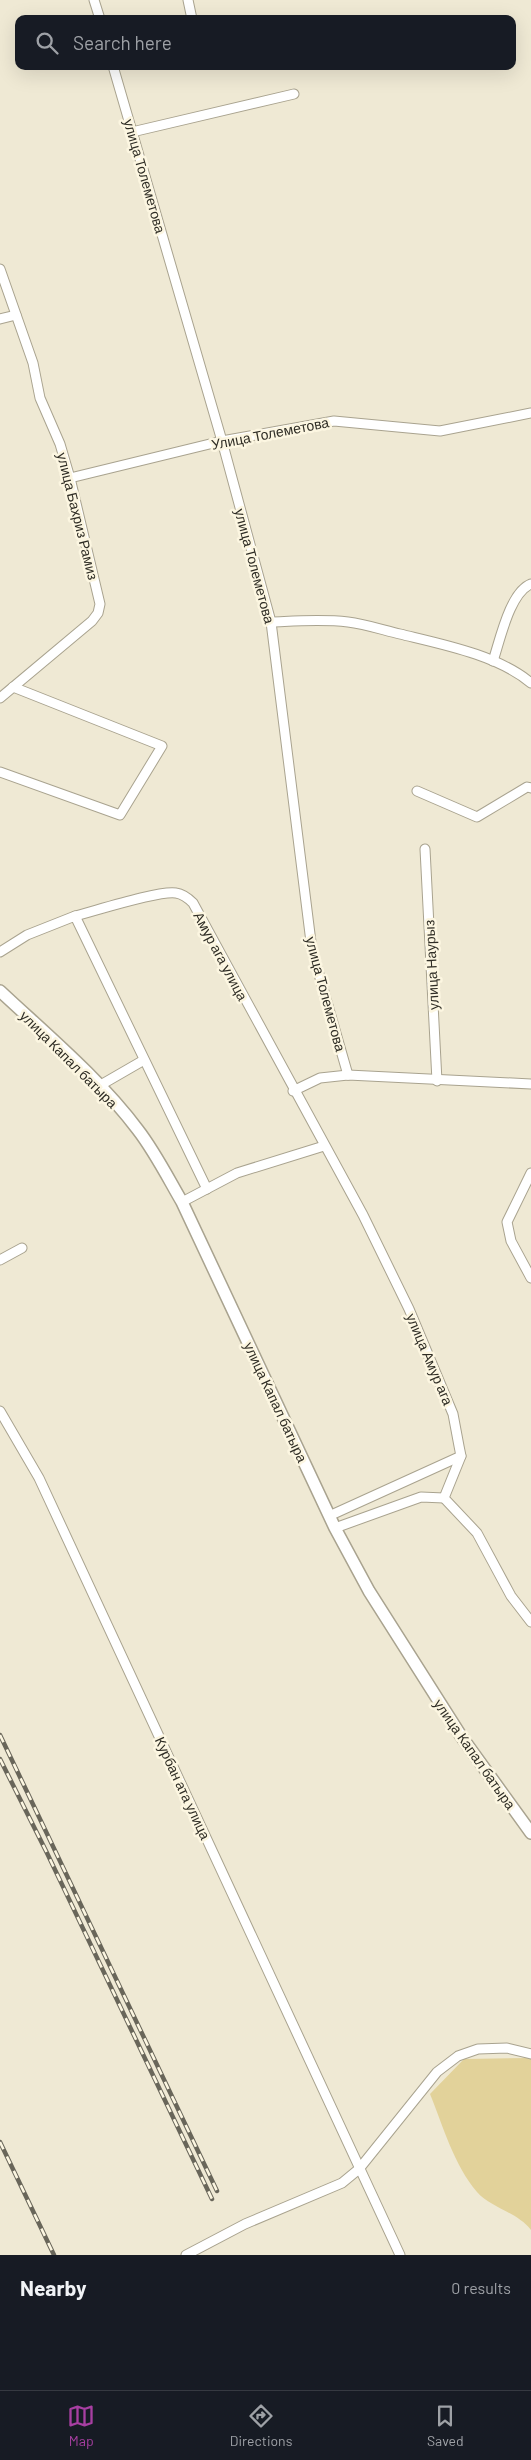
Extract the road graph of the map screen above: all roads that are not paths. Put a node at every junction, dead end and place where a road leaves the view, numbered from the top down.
1 (94, 0) edge
2 (188, 0) edge
3 (99, 15) edge
4 (191, 15) edge
5 (115, 70) edge
6 (294, 94) dead end
7 (132, 132) junction
8 (0, 269) edge
9 (16, 316) junction
10 (0, 319) edge
11 (531, 413) edge
12 (222, 441) junction
13 (70, 478) junction
14 (531, 584) edge
15 (271, 622) junction
16 (493, 661) junction
17 (531, 683) edge
18 (13, 687) junction
19 (0, 698) edge
20 (0, 772) edge
21 (531, 788) edge
22 (417, 791) dead end
23 (425, 849) dead end
24 (75, 916) junction
25 (0, 952) edge
26 (0, 991) edge
27 (144, 1060) junction
28 (348, 1075) junction
29 (437, 1081) junction
30 (531, 1084) edge
31 (100, 1086) junction
32 (293, 1091) junction
33 (324, 1146) junction
34 (531, 1173) edge
35 (206, 1189) junction
36 (182, 1202) junction
37 (22, 1248) dead end
38 (0, 1260) edge
39 (531, 1278) edge
40 (0, 1411) edge
41 (461, 1456) junction
42 (444, 1498) junction
43 (330, 1516) junction
44 (335, 1528) junction
45 (531, 1622) edge
46 (531, 1833) edge
47 (531, 2054) edge
48 (359, 2168) junction
49 (186, 2255) edge
50 (400, 2255) edge

1 - 3 street
2 - 4 street
5 - 7 street, улица Толеметова
6 - 7 street
7 - 12 street, улица Толеметова
8 - 9 street, улица Бахриз Рамиз
9 - 10 street
9 - 13 street, улица Бахриз Рамиз
11 - 12 street, Улица Толеметова
12 - 13 street, Улица Толеметова
12 - 15 street, улица Толеметова
13 - 18 street, улица Бахриз Рамиз
14 - 16 street
15 - 16 street
15 - 28 street, улица Толеметова
16 - 17 street
18 - 19 street, улица Бахриз Рамиз
18 - 20 street
21 - 22 street
23 - 29 street, улица Наурыз
24 - 25 street, Амур ага улица
24 - 27 street
24 - 32 street, Амур ага улица
26 - 31 main road, улица Капал батыра
27 - 31 street
27 - 35 street
28 - 29 street
28 - 32 street
29 - 30 street
31 - 36 main road, улица Капал батыра
32 - 33 street, улица Амур ага
33 - 35 street
33 - 41 street, улица Амур ага
34 - 39 street
35 - 36 street
36 - 43 main road, улица Капал батыра
37 - 38 street
40 - 48 street, Курбан ата улица
41 - 42 street
41 - 43 street
42 - 44 street
42 - 45 street
43 - 44 main road, улица Капал батыра
44 - 46 main road, улица Капал батыра
47 - 48 street
48 - 49 street
48 - 50 street, Курбан ата улица

